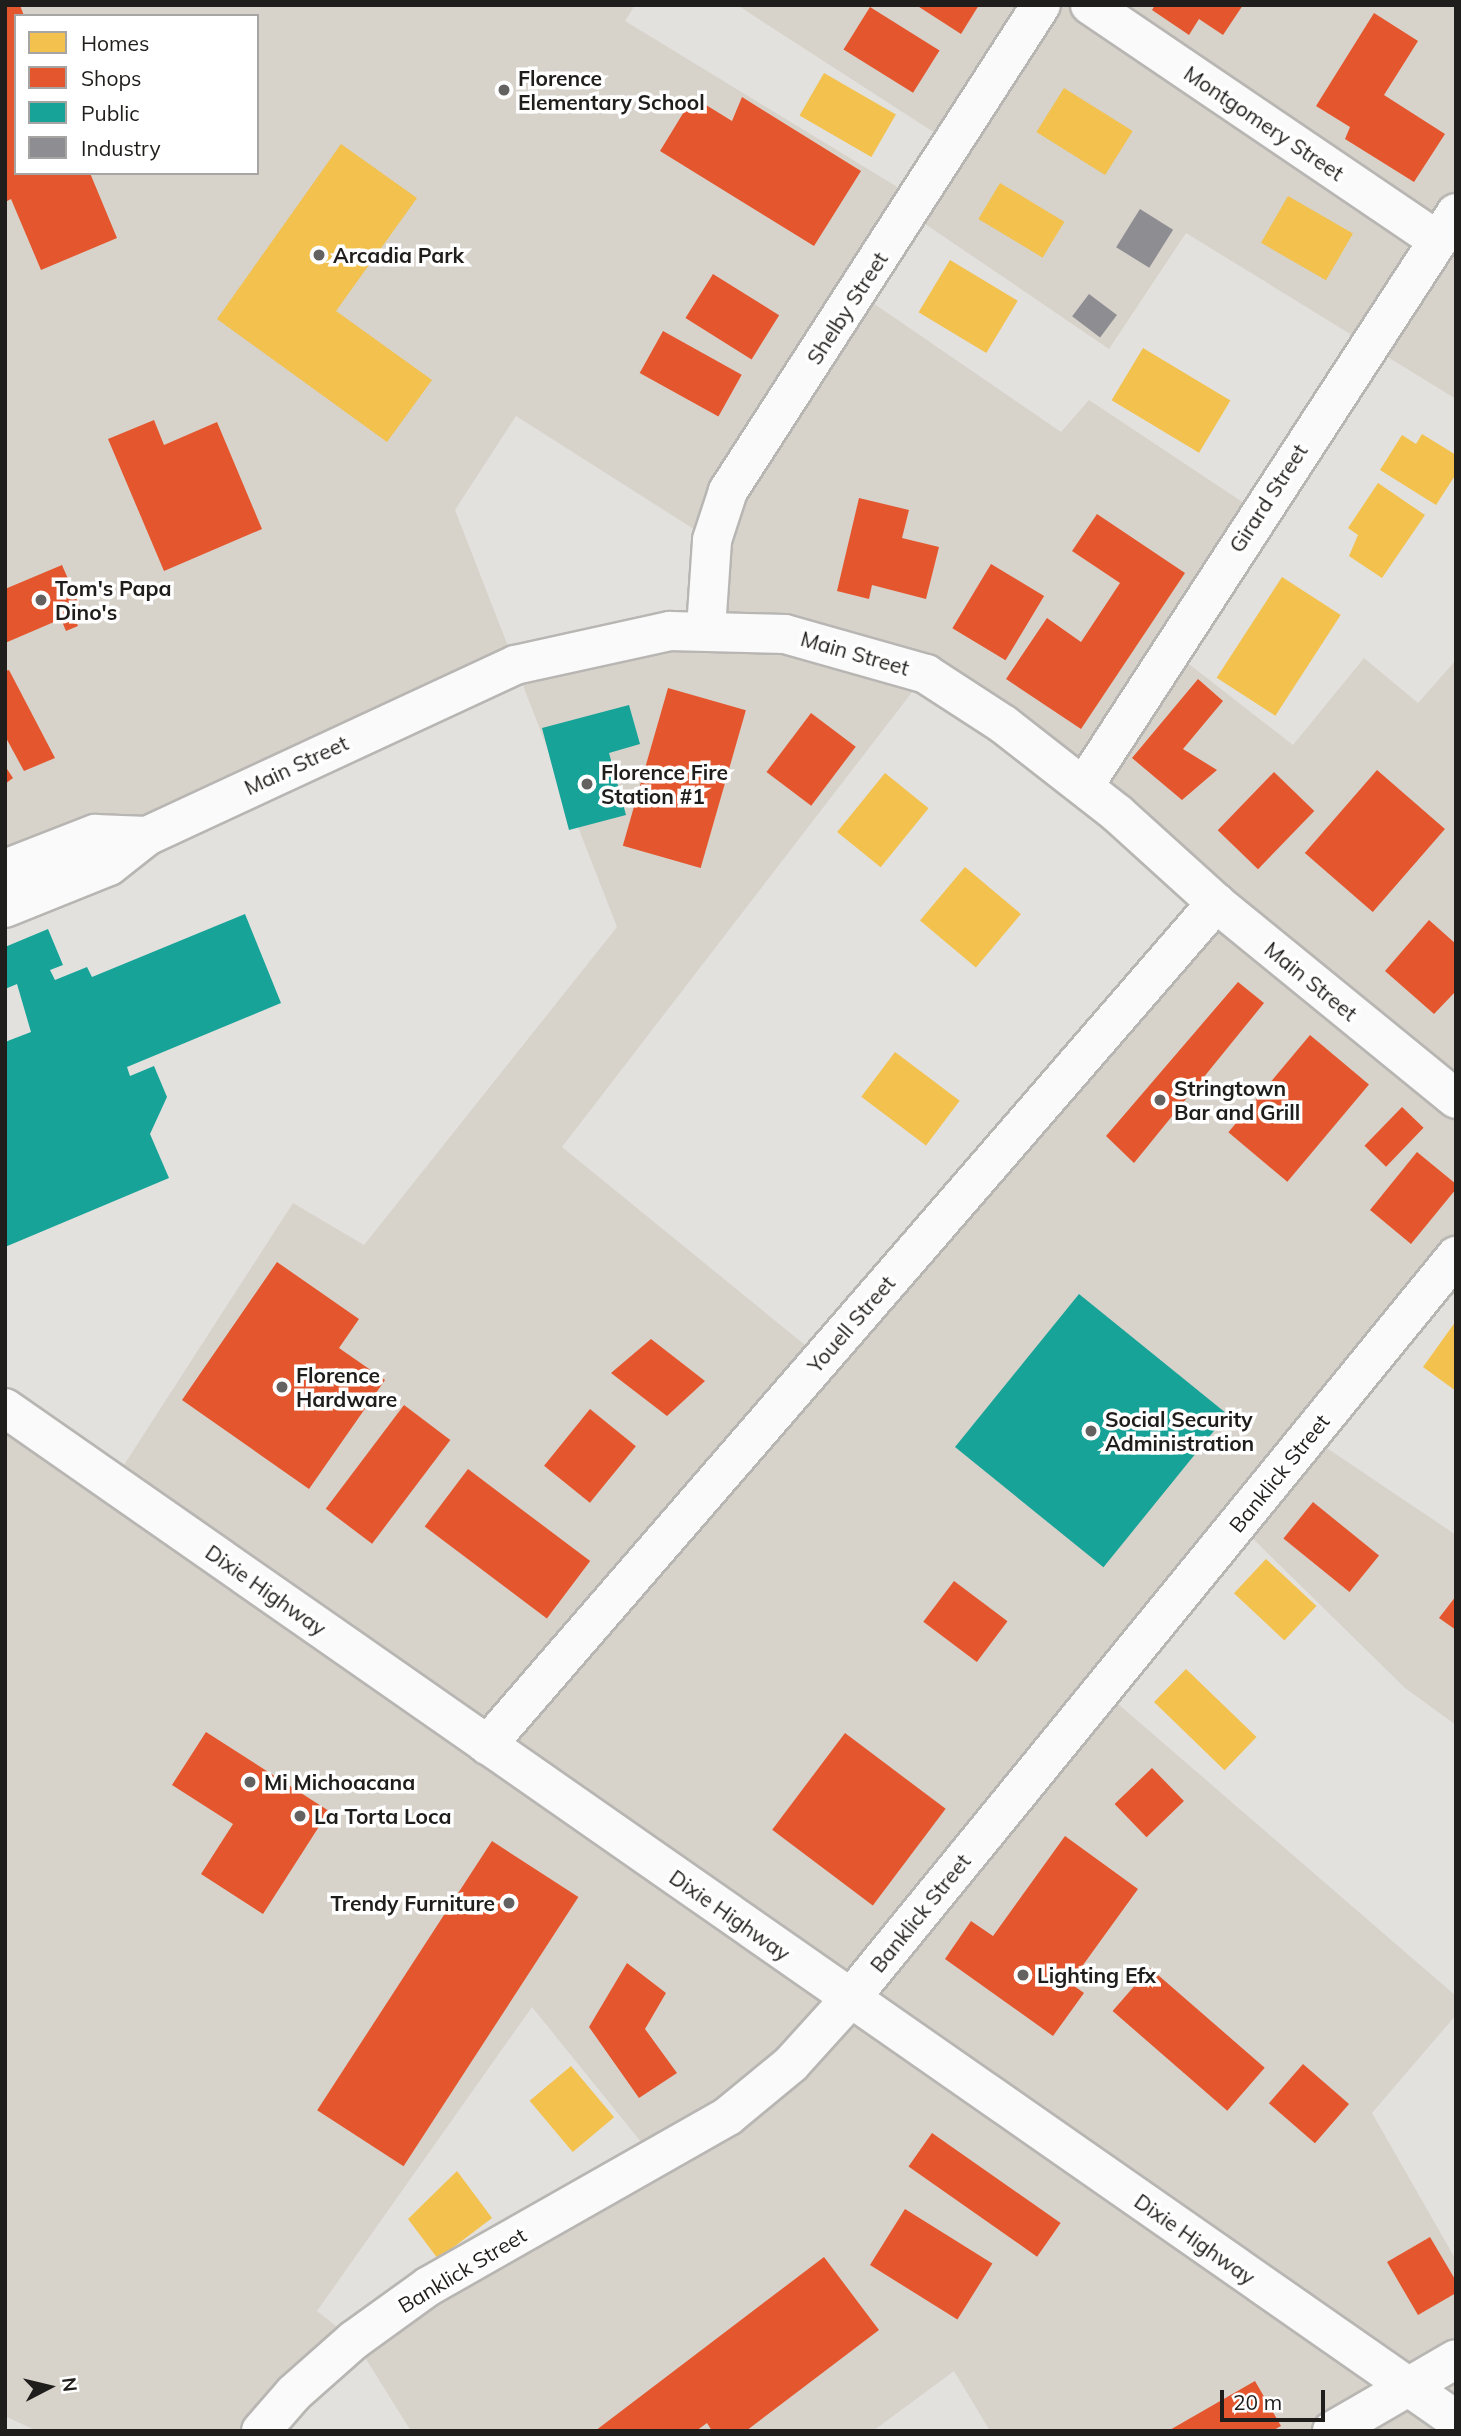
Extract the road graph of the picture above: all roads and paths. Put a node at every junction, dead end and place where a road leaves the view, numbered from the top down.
1 (1041, 5) edge
2 (1090, 5) edge
3 (1447, 227) edge
4 (706, 629) junction
5 (1084, 786) junction
6 (146, 836) junction
7 (5, 869) edge
8 (1216, 903) junction
9 (5, 908) edge
10 (1456, 1098) edge
11 (1456, 1256) edge
12 (5, 1408) edge
13 (487, 1745) junction
14 (850, 1999) junction
15 (1456, 2359) edge
16 (1407, 2387) junction
17 (1456, 2420) edge
18 (261, 2431) edge
19 (1332, 2431) edge

1 - 4 street, Shelby Street
2 - 3 street, Montgomery Street
3 - 5 street, Girard Street
4 - 5 street, Main Street
4 - 6 street, Main Street
5 - 8 street, Main Street
6 - 7 street, Main Street
6 - 9 street, Main Street
8 - 10 street, Main Street
8 - 13 street, Youell Street
11 - 14 street, Banklick Street
12 - 13 street, Dixie Highway
13 - 14 street, Dixie Highway
14 - 16 street, Dixie Highway
14 - 18 street, Banklick Street
15 - 16 street
16 - 17 street, Dixie Highway
16 - 19 street

